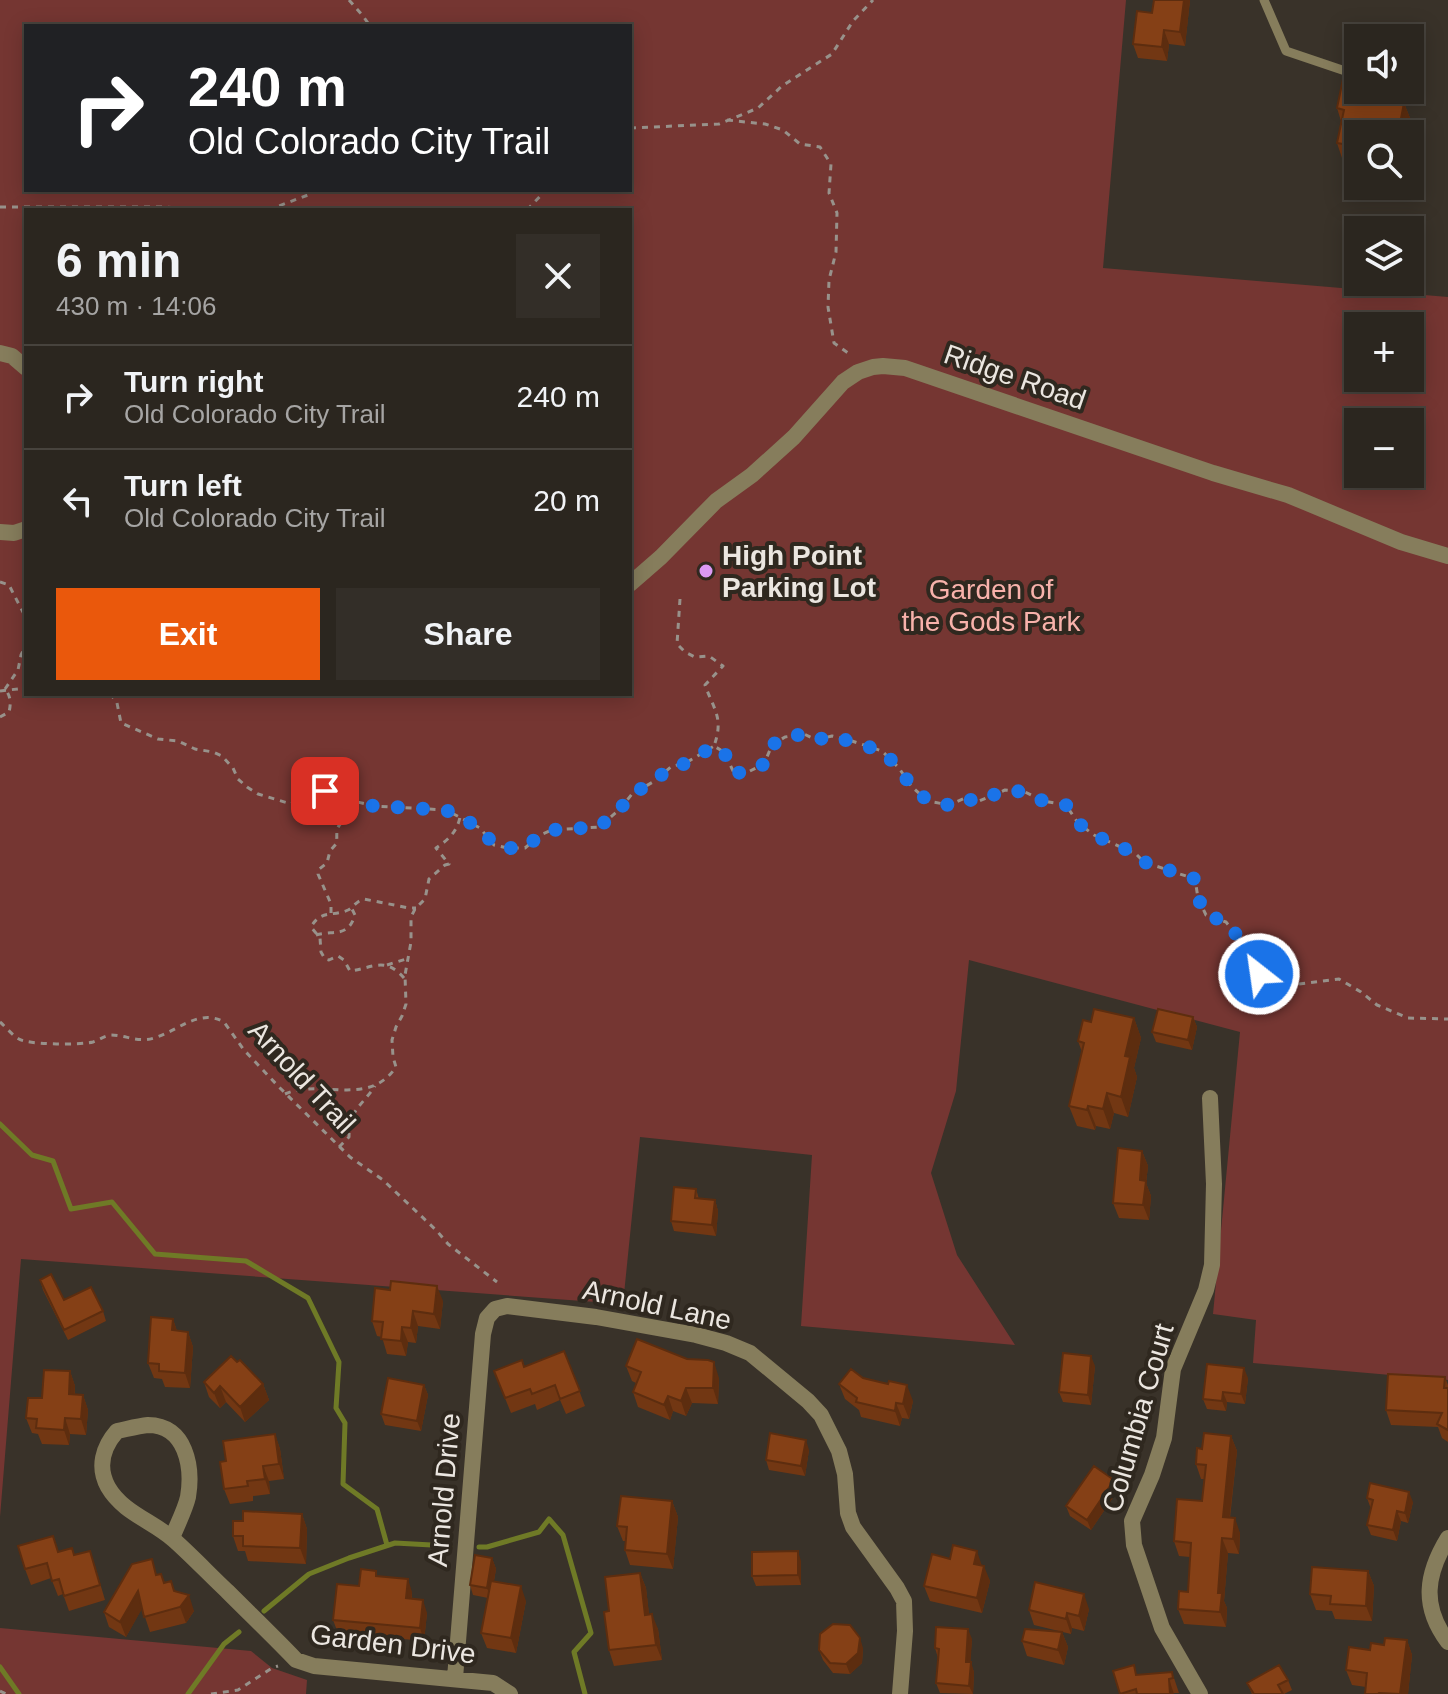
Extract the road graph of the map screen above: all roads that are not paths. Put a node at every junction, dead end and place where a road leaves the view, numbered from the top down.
1 (1264, 0) edge
2 (1344, 71) edge
3 (0, 353) edge
4 (24, 366) edge
5 (24, 530) edge
6 (0, 532) edge
7 (1448, 556) edge
8 (632, 582) edge
9 (1210, 1098) dead end
10 (495, 1309) joint
11 (172, 1538) junction
12 (1448, 1538) edge
13 (1448, 1642) edge
14 (455, 1678) junction
15 (510, 1694) edge
16 (900, 1694) edge
17 (1200, 1694) edge

1 - 2 lane
3 - 4 street
5 - 6 street
7 - 8 street, Ridge Road
9 - 17 street, Columbia Court
10 - 14 street, Arnold Drive
10 - 16 street, Arnold Lane
11 - 11 street, Garden Drive
11 - 14 street, Garden Drive
12 - 13 street
14 - 15 street, Garden Drive

